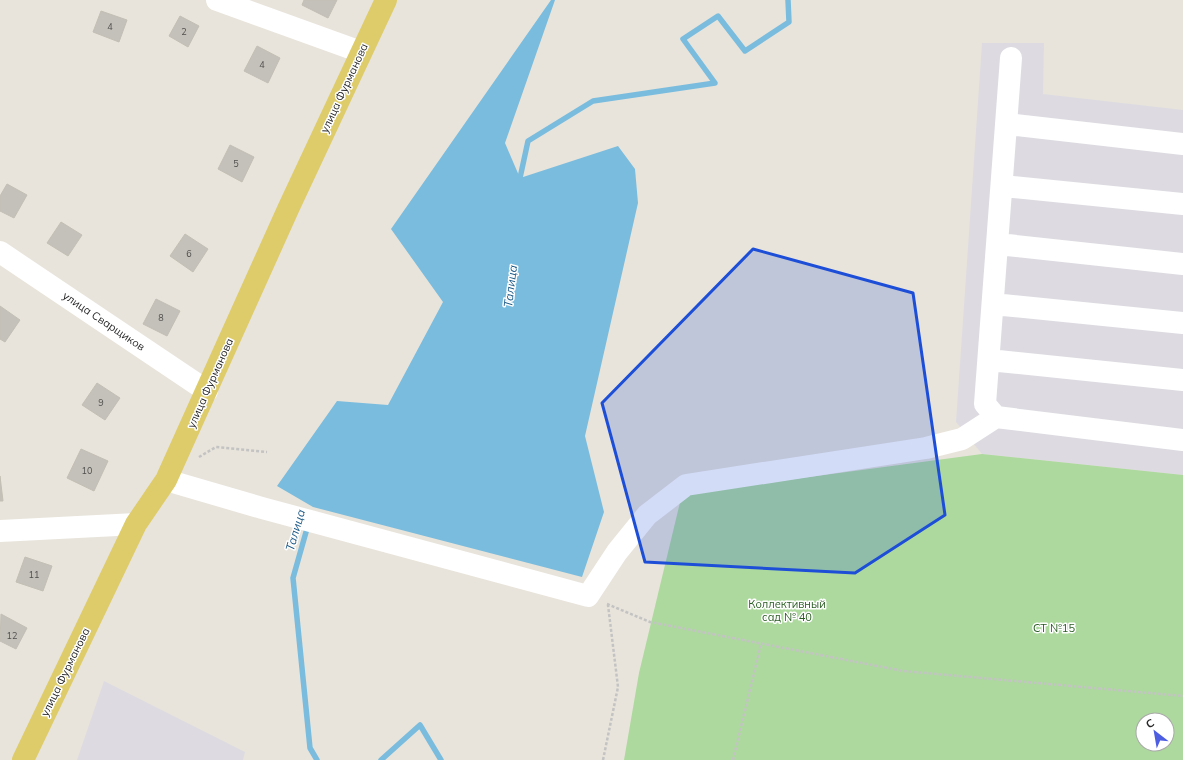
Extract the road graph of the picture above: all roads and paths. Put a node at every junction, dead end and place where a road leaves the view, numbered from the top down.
1 (217, 0) edge
2 (386, 0) edge
3 (361, 52) junction
4 (1011, 58) dead end
5 (1008, 124) junction
6 (1183, 144) edge
7 (1003, 186) junction
8 (1183, 204) edge
9 (998, 244) junction
10 (0, 252) edge
11 (1183, 264) edge
12 (993, 304) junction
13 (1183, 323) edge
14 (988, 360) junction
15 (1183, 380) edge
16 (207, 391) junction
17 (996, 417) junction
18 (1183, 440) edge
19 (268, 452) dead end
20 (197, 458) dead end
21 (166, 480) junction
22 (136, 524) junction
23 (0, 531) edge
24 (588, 596) junction
25 (608, 604) junction
26 (761, 644) junction
27 (1183, 696) edge
28 (23, 760) edge
29 (603, 760) edge
30 (733, 760) edge

1 - 3 street
2 - 3 main road, улица Фурманова
3 - 16 main road, улица Фурманова
4 - 5 street
5 - 6 street
5 - 7 street
7 - 8 street
7 - 9 street
9 - 11 street
9 - 12 street
10 - 16 street, улица Сварщиков
12 - 13 street
12 - 14 street
14 - 15 street
14 - 17 street
16 - 21 main road, улица Фурманова
17 - 18 street
17 - 24 street
19 - 20 path
21 - 22 main road, улица Фурманова
21 - 24 street
22 - 23 street
22 - 28 main road, улица Фурманова
24 - 25 path
25 - 26 path
25 - 29 path
26 - 27 path
26 - 30 path

